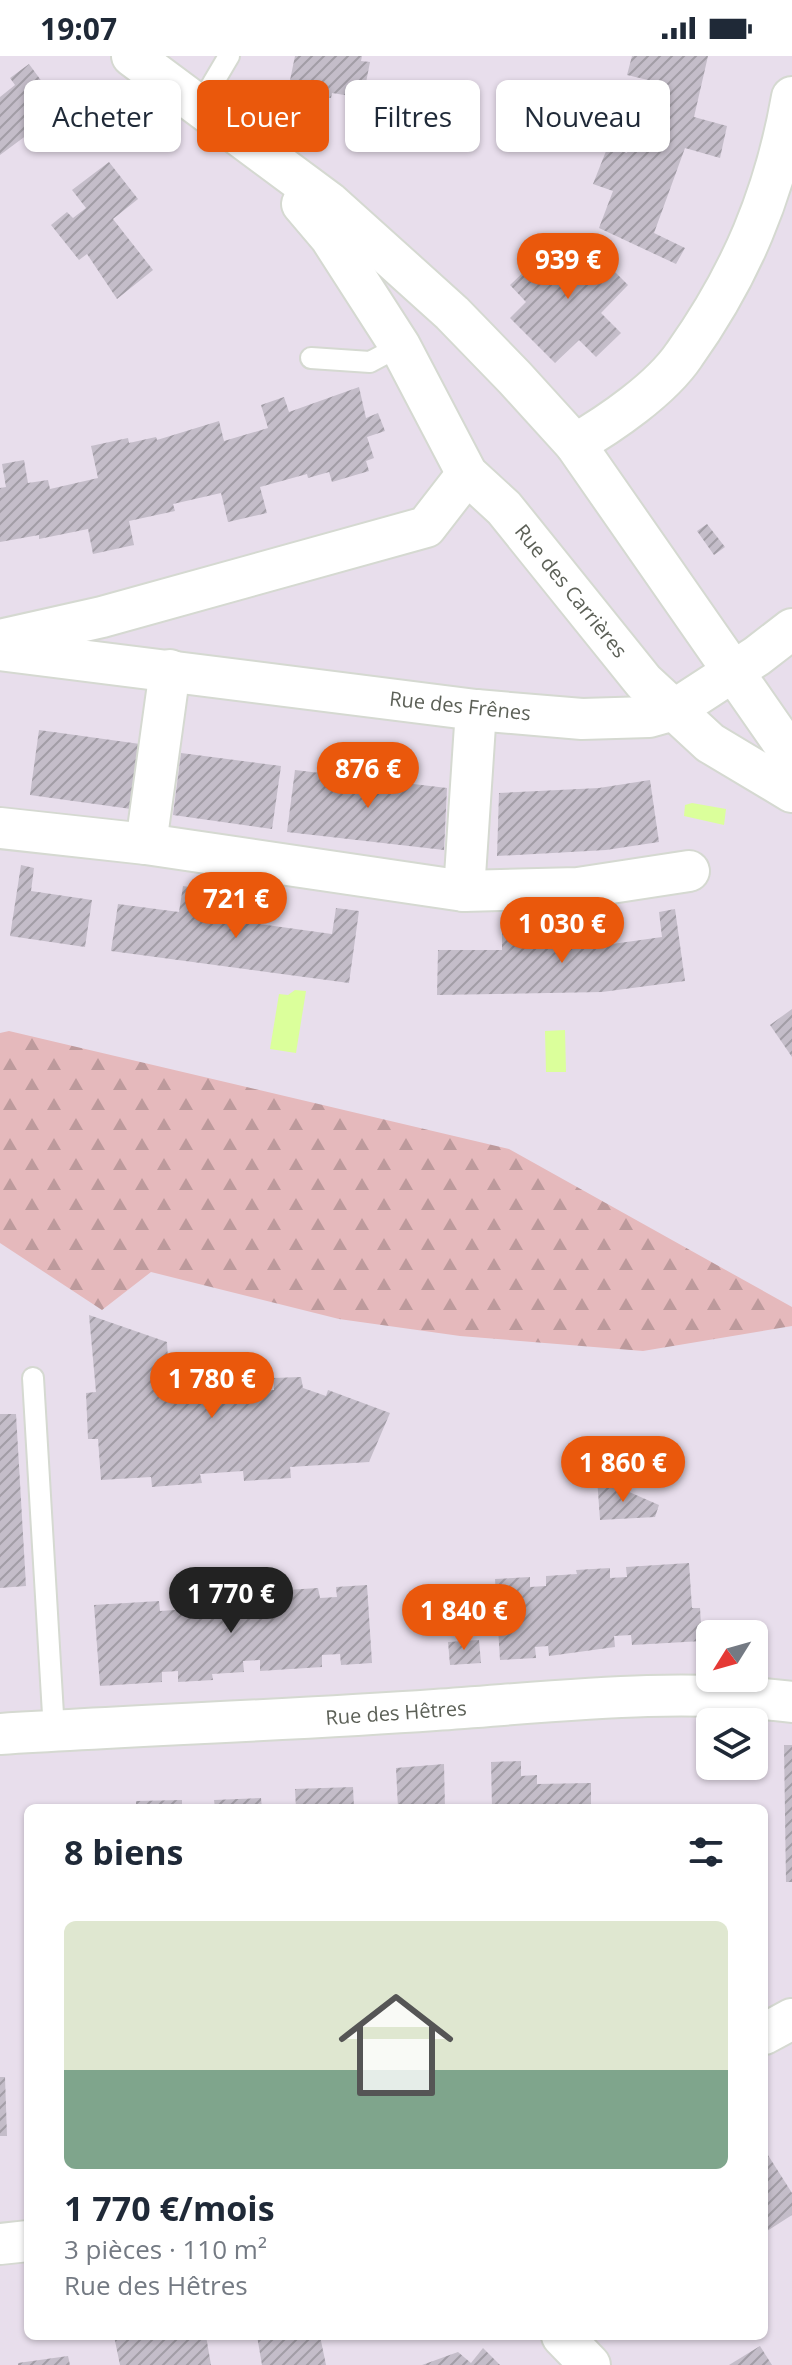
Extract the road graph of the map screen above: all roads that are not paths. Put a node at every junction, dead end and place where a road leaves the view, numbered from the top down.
1 (132, 56) edge
2 (229, 56) edge
3 (215, 80) edge
4 (792, 97) edge
5 (197, 103) edge
6 (257, 152) edge
7 (261, 155) junction
8 (452, 313) junction
9 (400, 346) junction
10 (311, 358) dead end
11 (575, 444) junction
12 (467, 474) junction
13 (102, 617) junction
14 (792, 629) edge
15 (0, 640) edge
16 (0, 650) edge
17 (104, 661) junction
18 (170, 670) junction
19 (734, 671) junction
20 (476, 710) junction
21 (674, 710) junction
22 (792, 756) edge
23 (792, 792) edge
24 (0, 828) edge
25 (146, 844) junction
26 (689, 871) dead end
27 (464, 891) junction
28 (33, 1378) dead end
29 (792, 1702) edge
30 (54, 1731) junction
31 (0, 1734) edge
32 (792, 2019) edge
33 (768, 2032) edge
34 (24, 2241) edge
35 (0, 2244) edge
36 (566, 2340) edge
37 (590, 2365) edge

1 - 5 street, Rue des Carrières
2 - 3 lane
4 - 11 street
6 - 7 street, Rue des Carrières
7 - 8 street, Rue des Carrières
7 - 9 street, Rue des Carrières
8 - 9 street
8 - 11 street, Rue des Carrières
9 - 10 lane
9 - 12 street, Rue des Carrières
11 - 19 street, Rue des Carrières
12 - 13 street
12 - 21 street, Rue des Carrières
13 - 15 street
13 - 17 street
14 - 19 street, Rue des Frênes
16 - 17 street, Rue des Frênes
17 - 18 street, Rue des Frênes
18 - 20 street, Rue des Frênes
18 - 25 street
19 - 21 street, Rue des Frênes
19 - 22 street, Rue des Carrières
20 - 21 street, Rue des Frênes
20 - 27 street
21 - 23 street, Rue des Carrières
24 - 25 street
25 - 27 street
26 - 27 street
28 - 30 lane
29 - 30 street, Rue des Hêtres
30 - 31 street, Rue des Hêtres
32 - 33 street
34 - 35 street
36 - 37 street

